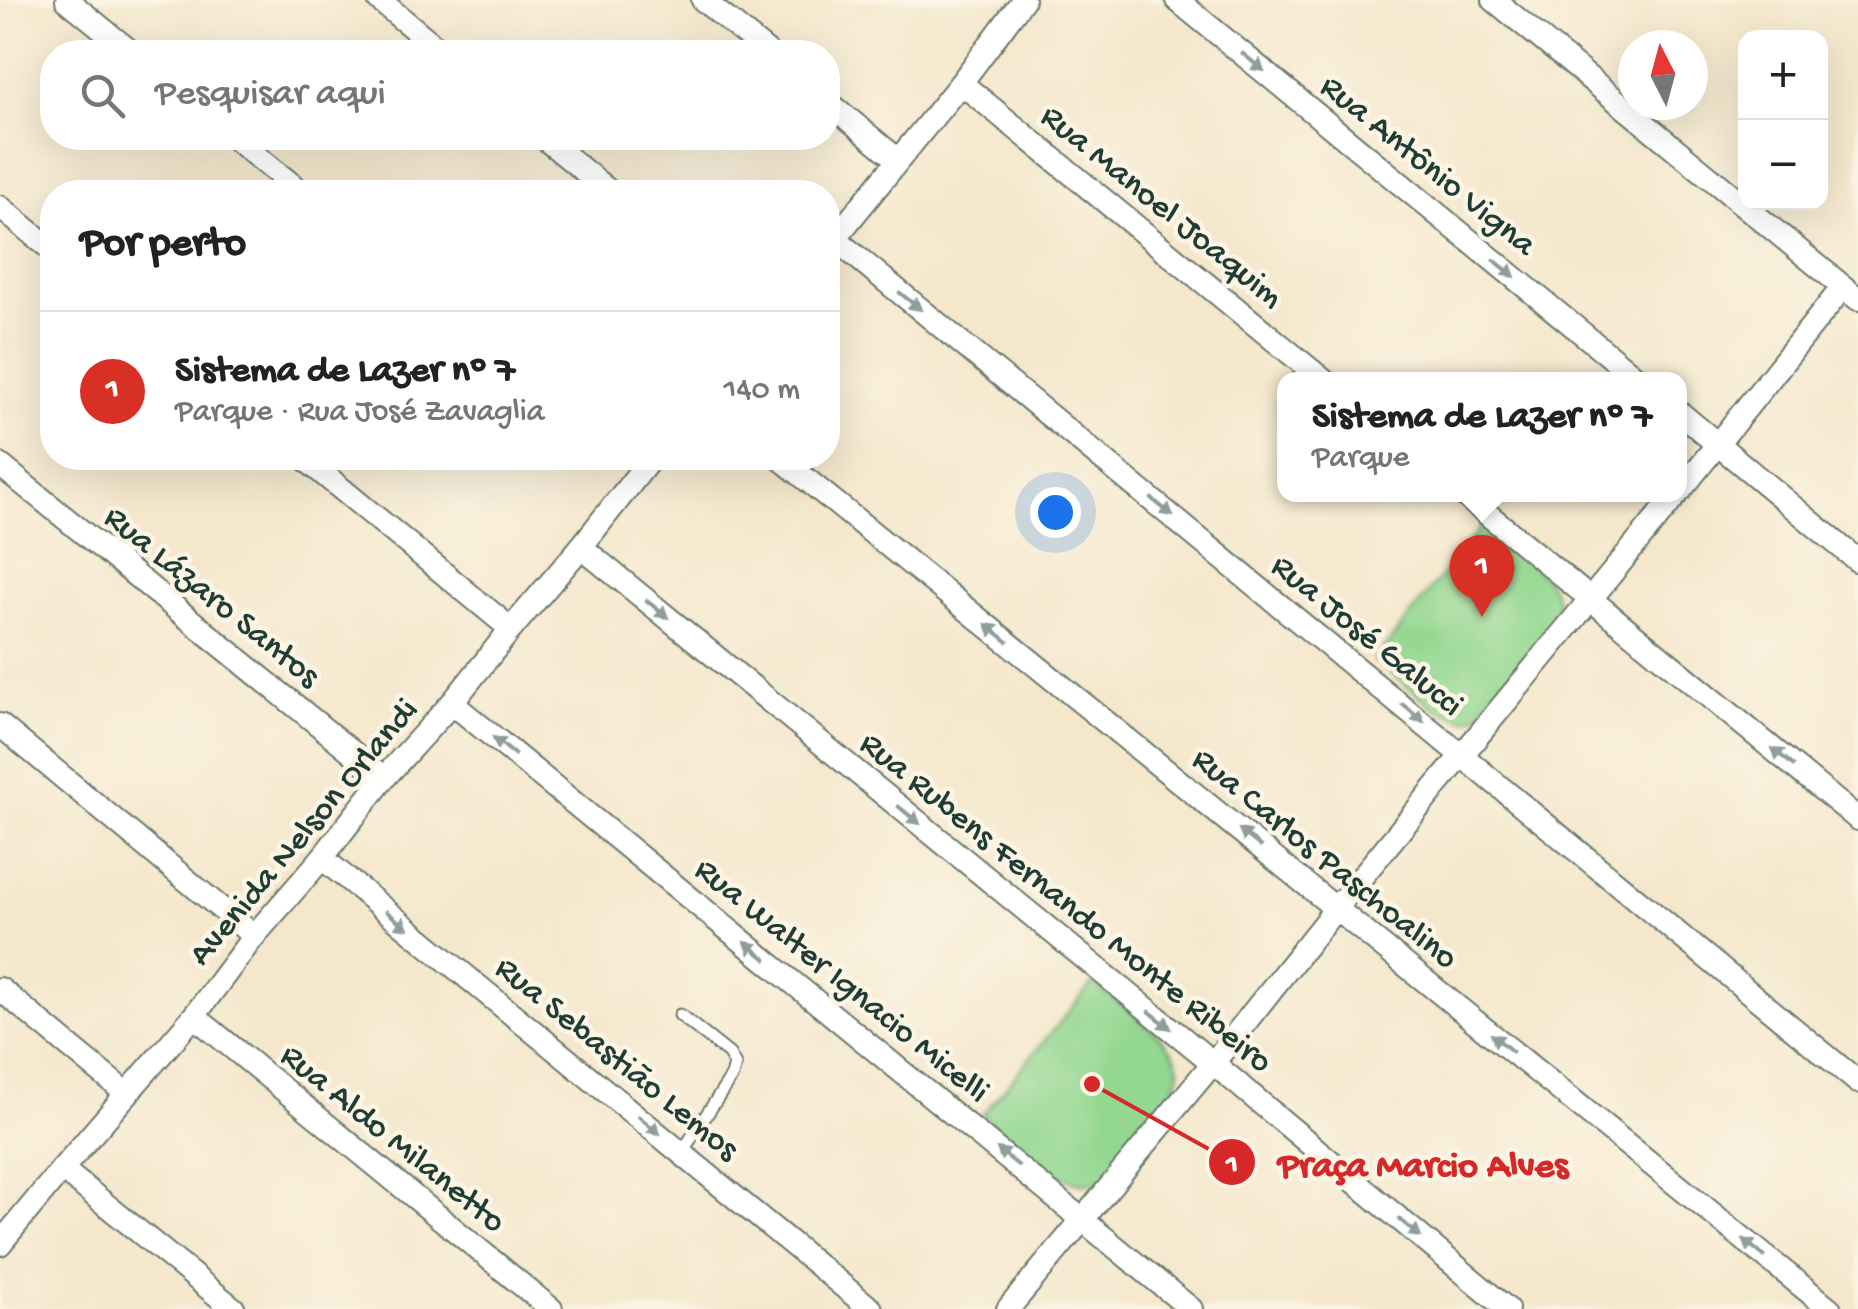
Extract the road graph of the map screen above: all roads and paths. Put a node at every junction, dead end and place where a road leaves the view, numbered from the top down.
1 (68, 0) edge
2 (379, 0) edge
3 (703, 0) edge
4 (1022, 0) edge
5 (1177, 0) edge
6 (1494, 0) edge
7 (116, 40) edge
8 (427, 40) edge
9 (752, 40) edge
10 (961, 83) junction
11 (840, 112) edge
12 (249, 150) edge
13 (559, 150) edge
14 (898, 160) junction
15 (286, 180) edge
16 (595, 180) edge
17 (0, 207) edge
18 (840, 232) edge
19 (40, 240) edge
20 (840, 250) edge
21 (1850, 293) edge
22 (1313, 372) edge
23 (1629, 372) edge
24 (1687, 418) edge
25 (1718, 444) junction
26 (0, 465) edge
27 (319, 470) edge
28 (633, 470) edge
29 (795, 470) edge
30 (1687, 482) edge
31 (1474, 502) edge
32 (1671, 502) edge
33 (581, 548) junction
34 (1858, 561) edge
35 (1592, 600) junction
36 (511, 629) junction
37 (452, 703) junction
38 (0, 725) edge
39 (1463, 755) junction
40 (384, 778) junction
41 (1858, 819) edge
42 (322, 858) junction
43 (1336, 908) junction
44 (254, 936) junction
45 (0, 989) edge
46 (680, 1014) dead end
47 (194, 1016) junction
48 (1213, 1063) junction
49 (1858, 1082) edge
50 (126, 1094) junction
51 (682, 1152) junction
52 (62, 1169) junction
53 (1083, 1219) junction
54 (0, 1244) edge
55 (234, 1309) edge
56 (550, 1309) edge
57 (871, 1309) edge
58 (1008, 1309) edge
59 (1191, 1309) edge
60 (1507, 1309) edge
61 (1830, 1309) edge

1 - 7 street
2 - 8 street
3 - 9 street
4 - 10 street
5 -> 23 street, Rua Antônio Vigna
6 - 21 street
10 - 14 street
10 - 22 street, Rua Manoel Joaquim
11 - 14 street
12 - 15 street
13 - 16 street
14 - 18 street
17 - 19 street
20 -> 39 street, Rua José Galucci
21 - 25 street
24 - 25 street
25 - 30 street
25 - 34 street
26 - 40 street, Rua Lázaro Santos
27 - 36 street
28 - 33 street, Avenida Nelson Orlandi
43 -> 29 street, Rua Carlos Paschoalino
31 - 35 street
32 - 35 street
33 - 36 street, Avenida Nelson Orlandi
33 -> 48 street, Rua Rubens Fernando Monte Ribeiro
35 - 39 street
41 -> 35 street
36 - 37 street, Avenida Nelson Orlandi
37 - 40 street, Avenida Nelson Orlandi
53 -> 37 street, Rua Walter Ignacio Micelli
38 - 44 street
39 - 43 street
39 - 49 street, Rua José Galucci
40 - 42 street, Avenida Nelson Orlandi
42 - 44 street, Avenida Nelson Orlandi
42 -> 51 street, Rua Sebastião Lemos
43 - 48 street
61 -> 43 street, Rua Carlos Paschoalino
44 - 47 street, Avenida Nelson Orlandi
45 - 50 street
46 - 51 lane
47 - 50 street, Avenida Nelson Orlandi
47 - 56 street, Rua Aldo Milanetto
48 - 53 street
48 -> 60 street, Rua Rubens Fernando Monte Ribeiro
50 - 52 street, Avenida Nelson Orlandi
51 - 57 street, Rua Sebastião Lemos
52 - 54 street, Avenida Nelson Orlandi
52 - 55 street
53 - 58 street
53 - 59 street, Rua Walter Ignacio Micelli

